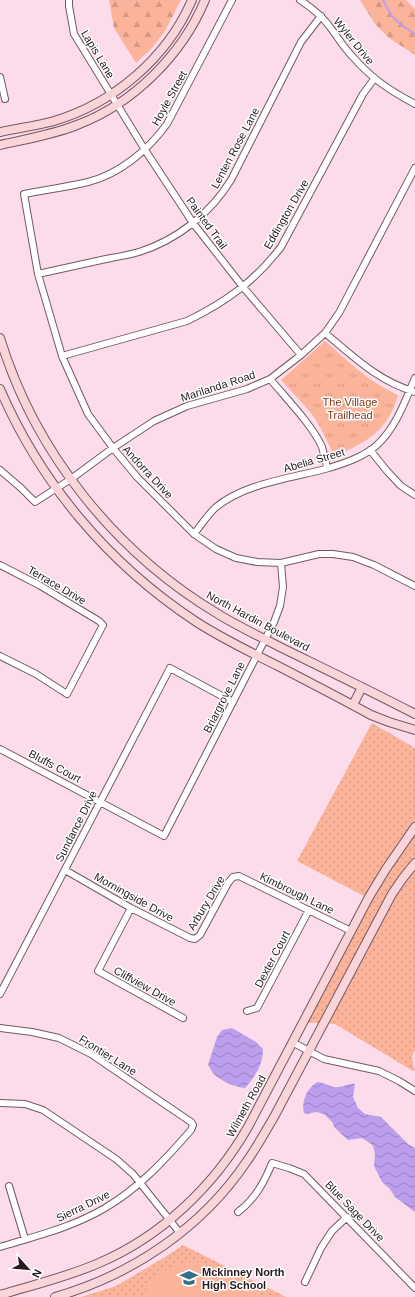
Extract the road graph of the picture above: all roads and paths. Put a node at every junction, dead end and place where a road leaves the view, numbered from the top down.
1 (69, 0) edge
2 (192, 0) edge
3 (205, 0) edge
4 (232, 0) edge
5 (300, 0) edge
6 (321, 16) junction
7 (0, 77) edge
8 (374, 79) junction
9 (111, 94) junction
10 (5, 99) dead end
11 (415, 104) edge
12 (116, 105) junction
13 (0, 132) edge
14 (0, 145) edge
15 (145, 150) junction
16 (415, 168) edge
17 (24, 194) joint
18 (193, 223) junction
19 (38, 274) junction
20 (243, 287) junction
21 (325, 333) junction
22 (0, 338) edge
23 (301, 355) junction
24 (62, 356) junction
25 (270, 378) junction
26 (415, 378) edge
27 (0, 389) edge
28 (412, 391) edge
29 (113, 448) junction
30 (370, 450) junction
31 (327, 468) junction
32 (0, 470) edge
33 (71, 479) junction
34 (56, 488) junction
35 (415, 495) edge
36 (194, 534) junction
37 (281, 563) junction
38 (0, 565) edge
39 (415, 586) edge
40 (265, 639) junction
41 (257, 655) junction
42 (0, 656) edge
43 (362, 688) junction
44 (233, 702) junction
45 (353, 705) junction
46 (415, 714) edge
47 (415, 730) edge
48 (0, 749) edge
49 (100, 802) junction
50 (415, 827) edge
51 (164, 836) joint
52 (415, 863) edge
53 (65, 870) junction
54 (233, 877) joint
55 (131, 908) junction
56 (309, 910) junction
57 (351, 931) junction
58 (195, 939) joint
59 (0, 994) edge
60 (247, 1011) dead end
61 (183, 1018) dead end
62 (0, 1028) edge
63 (292, 1042) junction
64 (308, 1051) junction
65 (415, 1091) edge
66 (0, 1103) edge
67 (193, 1125) joint
68 (140, 1183) junction
69 (9, 1186) dead end
70 (238, 1212) dead end
71 (347, 1217) junction
72 (170, 1220) junction
73 (180, 1233) junction
74 (25, 1239) junction
75 (0, 1247) edge
76 (305, 1282) dead end
77 (415, 1288) edge
78 (16, 1294) edge
79 (0, 1295) edge
80 (55, 1297) edge

1 - 9 street, Lapis Lane
2 - 9 main road
3 - 12 main road
4 - 15 street, Hoyle Street
5 - 6 street, Wyler Drive
6 - 8 street, Wyler Drive
6 - 18 street, Lenten Rose Lane
7 - 10 street
8 - 11 street, Wyler Drive
8 - 20 street, Eddington Drive
9 - 12 street, Painted Trail
9 - 13 main road
12 - 14 main road
12 - 15 street, Painted Trail
15 - 17 street, Hoyle Street
15 - 18 street, Painted Trail
16 - 21 street, Marilanda Road
17 - 19 street, Andorra Drive
18 - 19 street, Lenten Rose Lane
18 - 20 street, Painted Trail
19 - 24 street, Andorra Drive
20 - 23 street, Painted Trail
20 - 24 street, Eddington Drive
21 - 23 street, Marilanda Road
21 - 28 street
22 - 33 main road, North Hardin Boulevard
23 - 25 street, Marilanda Road
24 - 29 street, Andorra Drive
25 - 29 street, Marilanda Road
25 - 31 street
26 - 28 street, Abelia Street
27 - 34 main road
28 - 30 street, Abelia Street
29 - 33 street, Marilanda Road
29 - 36 street, Andorra Drive
30 - 31 street, Abelia Street
30 - 35 street
31 - 36 street, Abelia Street
32 - 34 street, Marilanda Road
33 - 34 street, Marilanda Road
33 - 40 main road, North Hardin Boulevard
34 - 41 main road
36 - 37 street, Andorra Drive
37 - 39 street, Andorra Drive
37 - 40 street, Briargrove Lane
38 - 42 street, Terrace Drive
40 - 41 street, Briargrove Lane
40 - 43 main road, North Hardin Boulevard
41 - 44 street, Briargrove Lane
41 - 45 main road
43 - 45 main road
43 - 46 main road, North Hardin Boulevard
44 - 49 street, Sundance Drive
44 - 51 street, Briargrove Lane
45 - 47 main road
48 - 49 street, Bluffs Court
49 - 51 street, Bluffs Court
49 - 53 street, Sundance Drive
50 - 57 main road, Wilmeth Road
52 - 64 main road
53 - 55 street, Morningside Drive
53 - 59 street, Sundance Drive
54 - 56 street, Kimbrough Lane
54 - 58 street, Arbury Drive
55 - 58 street, Morningside Drive
55 - 61 street, Cliffview Drive
56 - 57 street, Kimbrough Lane
56 - 60 street, Dexter Court
57 - 63 main road, Wilmeth Road
62 - 67 street, Frontier Lane
63 - 64 street
63 - 72 main road, Wilmeth Road
64 - 65 street
64 - 73 main road
66 - 68 street
67 - 68 street, Sierra Drive
68 - 72 street
68 - 74 street, Sierra Drive
69 - 74 street
70 - 71 street, Blue Sage Drive
71 - 76 street
71 - 77 street, Blue Sage Drive
72 - 73 street
72 - 78 main road, Wilmeth Road
73 - 80 main road
74 - 75 street, Sierra Drive
78 - 79 main road, Wilmeth Road

